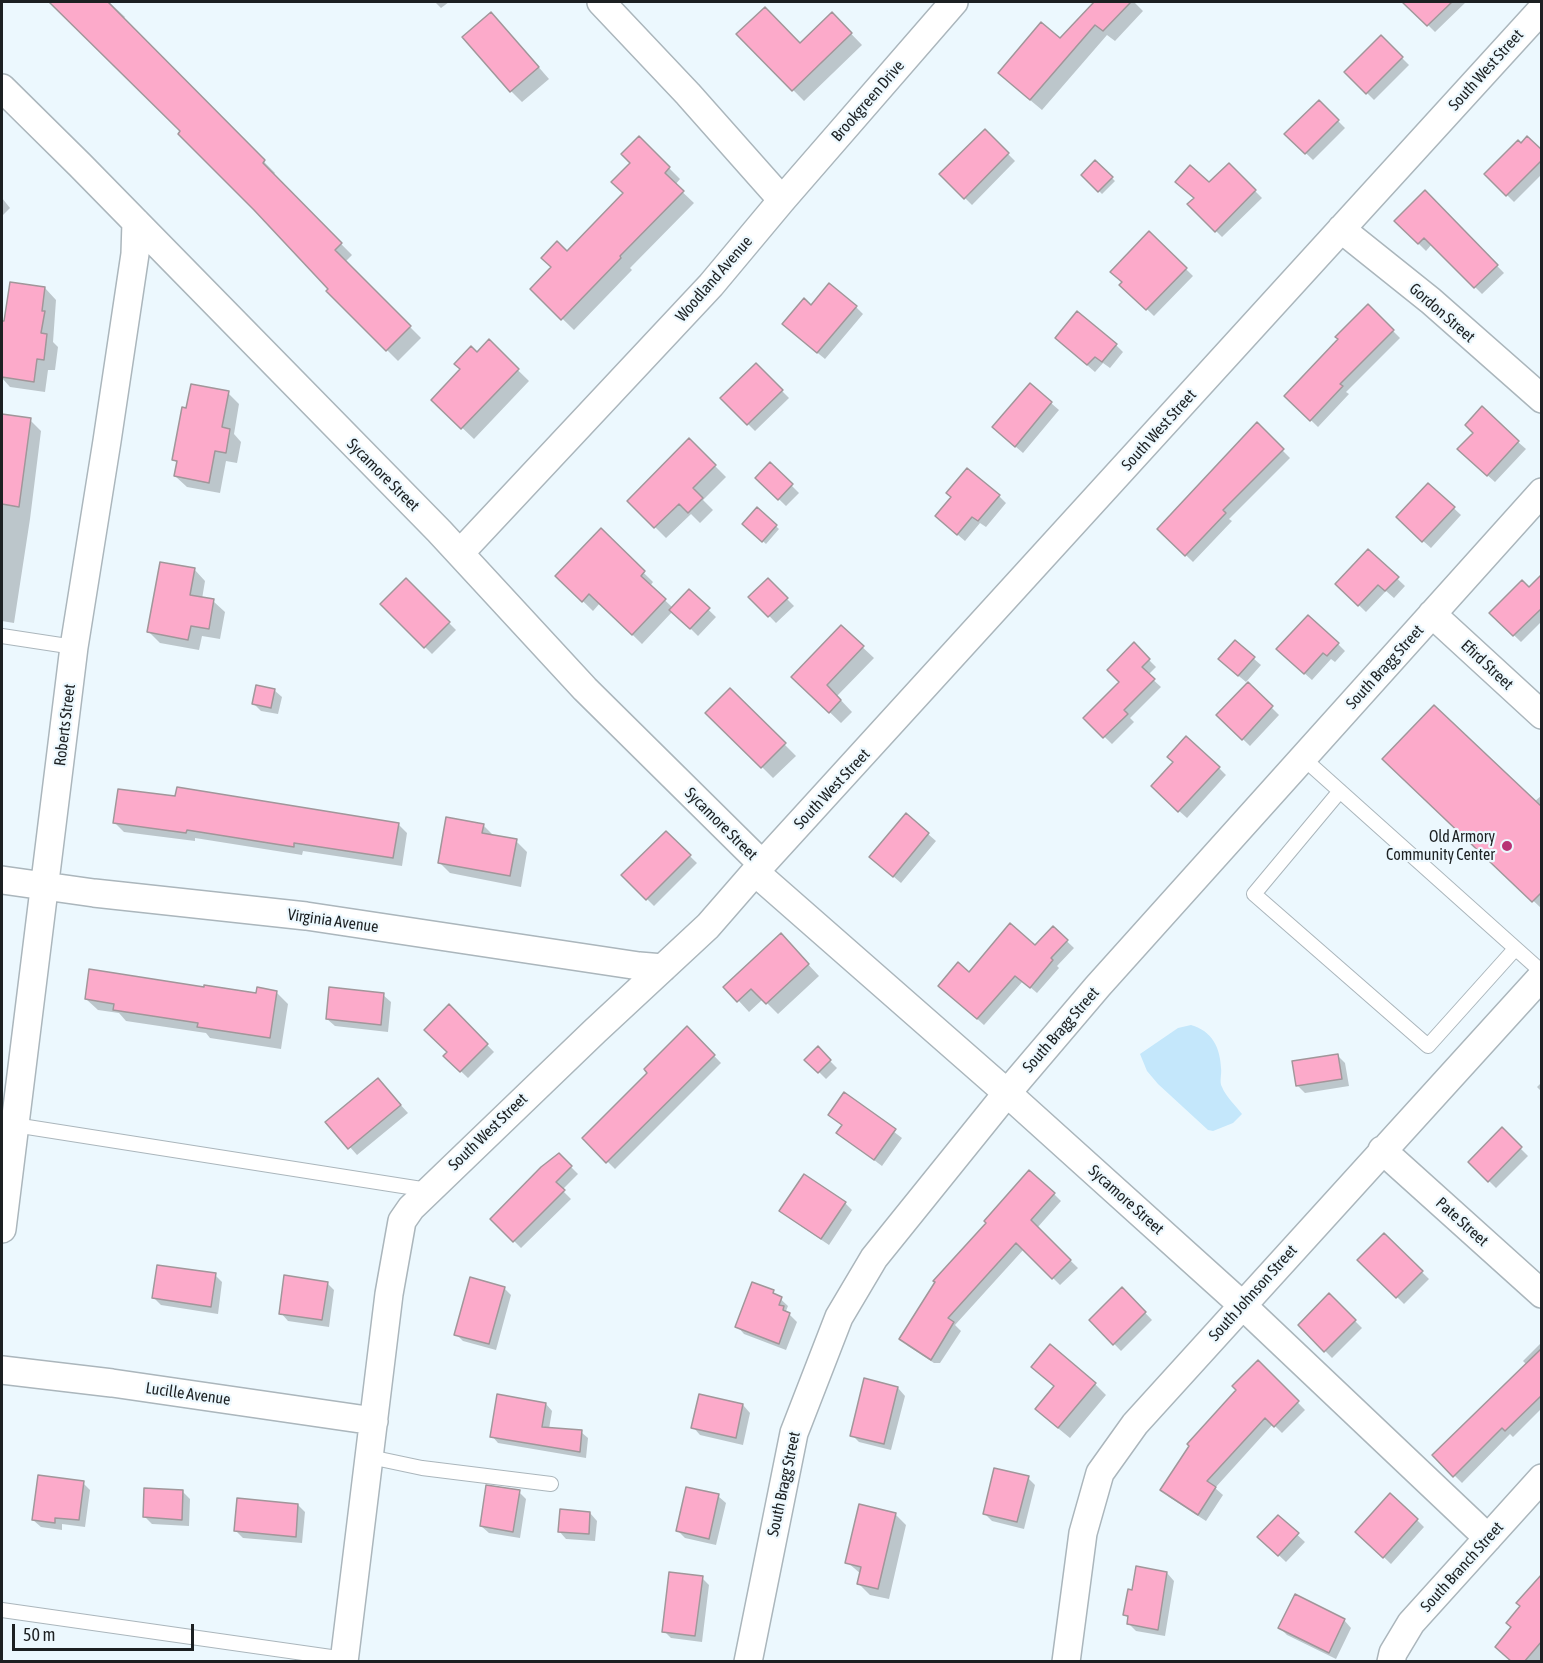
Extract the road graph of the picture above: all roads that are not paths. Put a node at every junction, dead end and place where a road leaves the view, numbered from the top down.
1 (601, 2) edge
2 (954, 2) edge
3 (1542, 9) edge
4 (2, 88) edge
5 (782, 200) junction
6 (136, 222) junction
7 (1341, 229) junction
8 (1542, 399) edge
9 (1542, 492) edge
10 (460, 553) junction
11 (1432, 614) junction
12 (2, 636) edge
13 (74, 647) junction
14 (1542, 715) edge
15 (1303, 758) junction
16 (1340, 791) junction
17 (758, 868) junction
18 (2, 880) edge
19 (45, 886) junction
20 (1515, 949) junction
21 (663, 968) junction
22 (1542, 974) edge
23 (1007, 1093) junction
24 (9, 1123) edge
25 (1382, 1150) junction
26 (428, 1190) junction
27 (2, 1229) edge
28 (1542, 1294) edge
29 (1241, 1304) junction
30 (2, 1370) edge
31 (374, 1421) junction
32 (370, 1457) junction
33 (1542, 1478) edge
34 (551, 1484) dead end
35 (1488, 1538) junction
36 (2, 1611) edge
37 (344, 1660) edge
38 (748, 1662) edge
39 (1066, 1662) edge
40 (1391, 1662) edge

1 - 5 street
2 - 5 street, Brookgreen Drive
3 - 7 street, South West Street
4 - 6 street, Sycamore Street
5 - 10 street, Woodland Avenue
6 - 10 street, Sycamore Street
6 - 13 street, Roberts Street
7 - 8 street, Gordon Street
7 - 17 street, South West Street
9 - 11 street, South Bragg Street
10 - 17 street, Sycamore Street
11 - 14 street, Efird Street
11 - 15 street, South Bragg Street
12 - 13 lane
13 - 19 street, Roberts Street
15 - 16 lane
15 - 23 street, South Bragg Street
16 - 20 lane
16 - 20 lane
17 - 21 street, South West Street
17 - 23 street, Sycamore Street
18 - 19 street, Virginia Avenue
19 - 21 street, Virginia Avenue
19 - 24 street, Roberts Street
20 - 22 lane
21 - 26 street, South West Street
22 - 25 street, South Johnson Street
23 - 29 street, Sycamore Street
23 - 38 street, South Bragg Street
24 - 26 lane
24 - 27 street, Roberts Street
25 - 28 street, Pate Street
25 - 29 street, South Johnson Street
26 - 31 street, South West Street
29 - 35 street, Sycamore Street
29 - 39 street, South Johnson Street
30 - 31 street, Lucille Avenue
31 - 32 street, South West Street
32 - 34 lane
32 - 37 street, South West Street
33 - 35 street, South Branch Street
35 - 40 street, South Branch Street
36 - 37 lane

